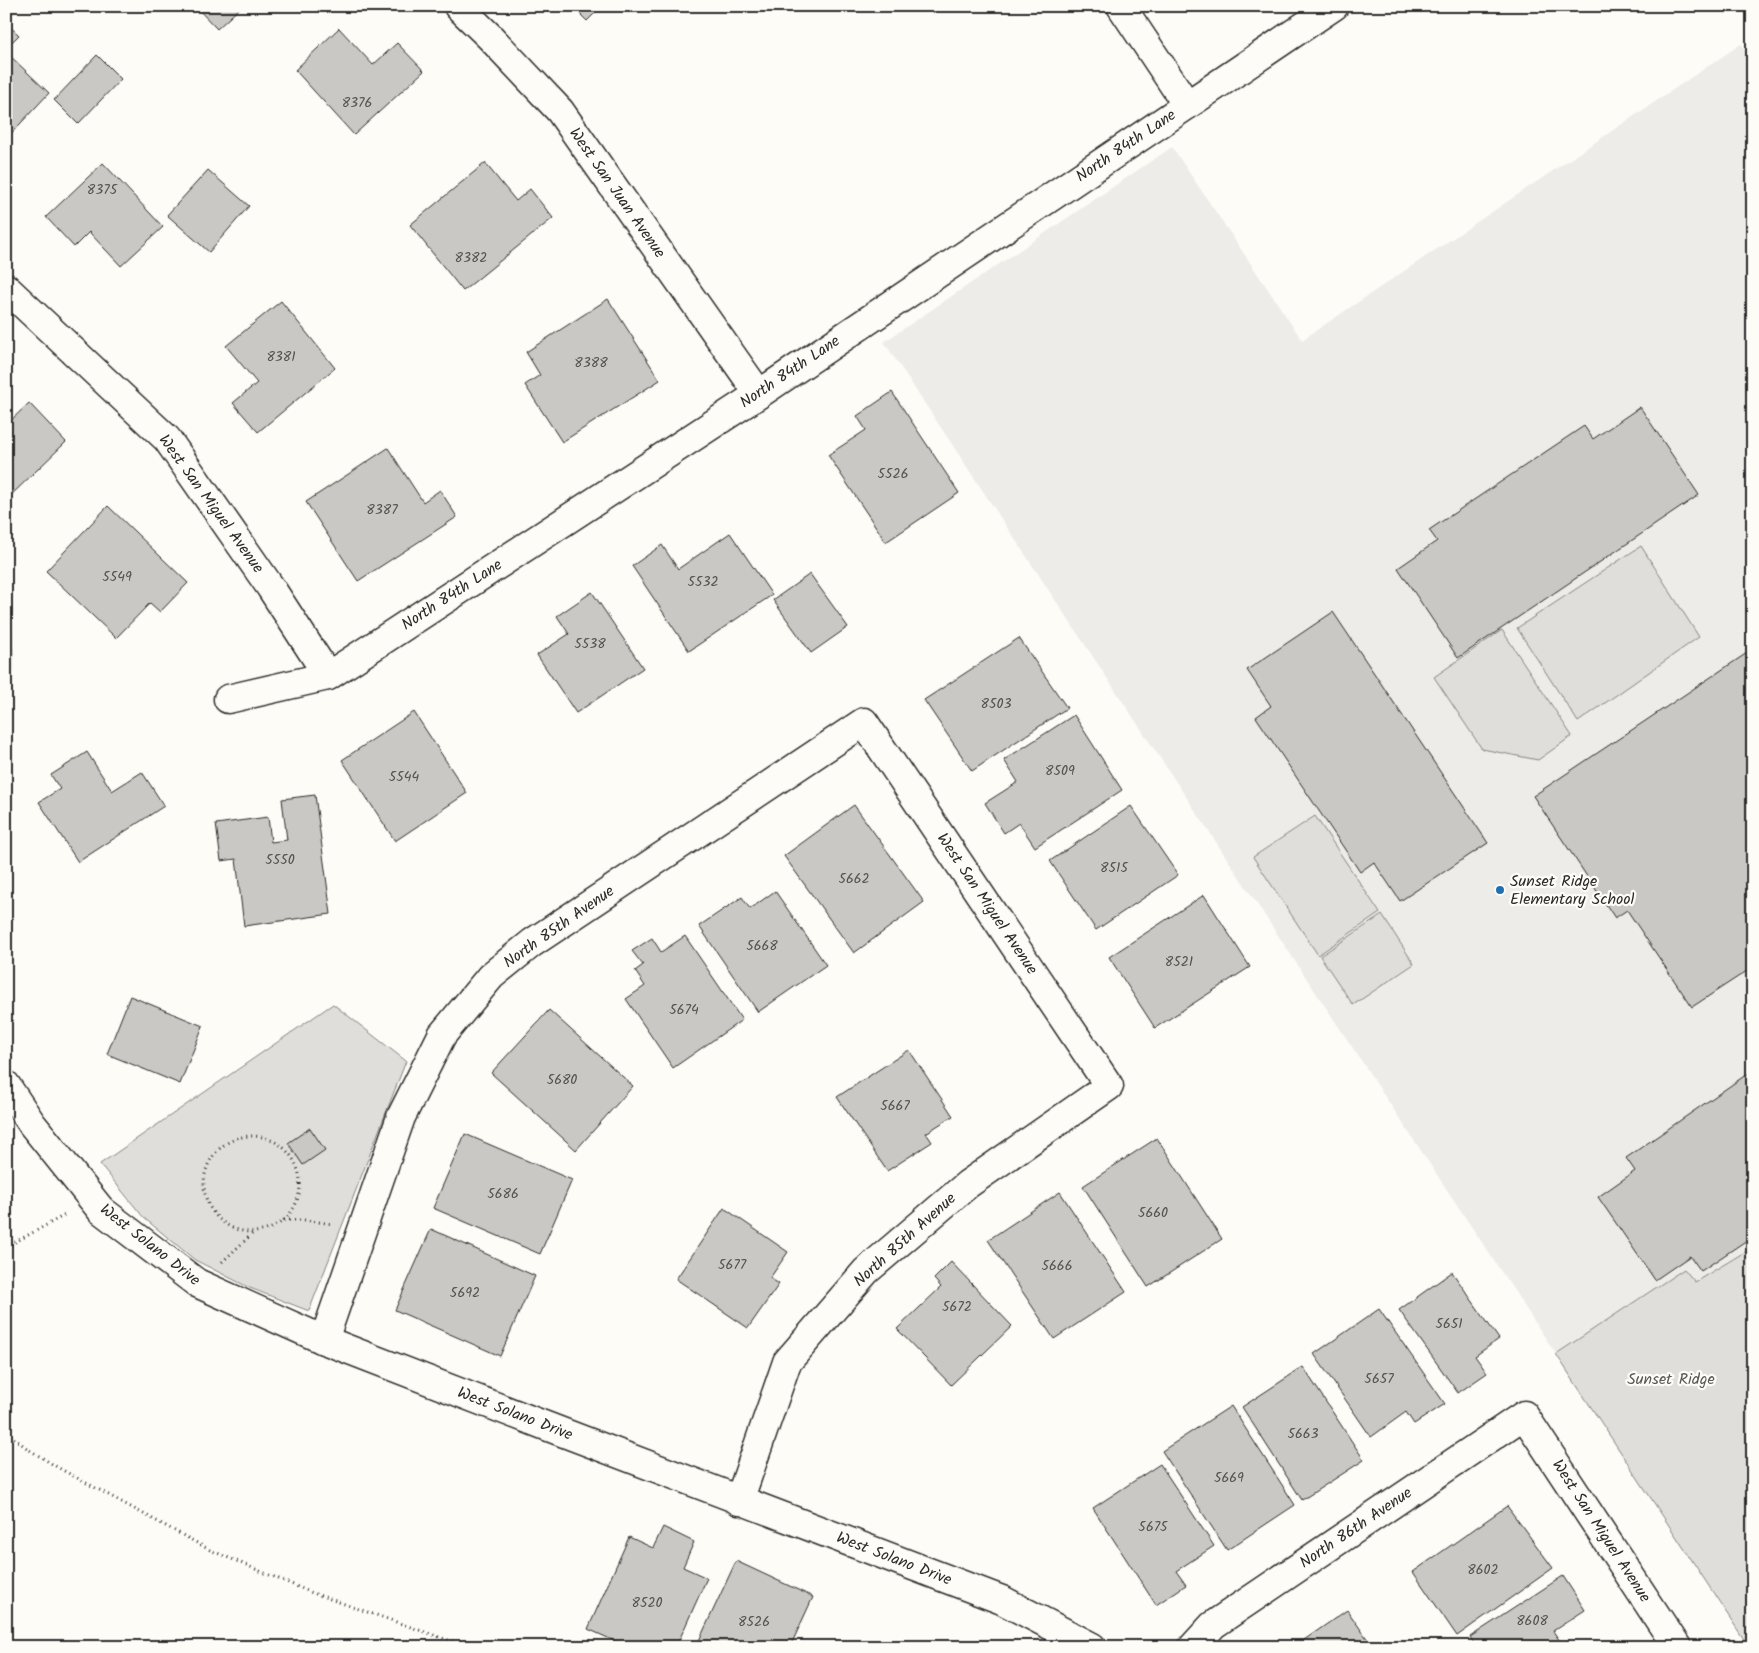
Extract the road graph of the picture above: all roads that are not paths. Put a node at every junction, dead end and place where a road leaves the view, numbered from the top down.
1 (458, 6) edge
2 (1121, 6) edge
3 (1334, 6) edge
4 (1187, 105) junction
5 (6, 288) edge
6 (759, 394) junction
7 (328, 676) junction
8 (228, 699) dead end
9 (864, 722) joint
10 (6, 1085) edge
11 (1109, 1086) joint
12 (324, 1340) junction
13 (1524, 1416) joint
14 (740, 1500) junction
15 (1092, 1647) edge
16 (1193, 1647) edge
17 (1677, 1647) edge

1 - 6 street, West San Juan Avenue
2 - 4 street
3 - 4 street, North 84th Lane
4 - 6 street, North 84th Lane
5 - 7 street, West San Miguel Avenue
6 - 7 street, North 84th Lane
7 - 8 street, North 84th Lane
9 - 11 street, West San Miguel Avenue
9 - 12 street, North 85th Avenue
10 - 12 street, West Solano Drive
11 - 14 street, North 85th Avenue
12 - 14 street, West Solano Drive
13 - 16 street, North 86th Avenue
13 - 17 street, West San Miguel Avenue
14 - 15 street, West Solano Drive

